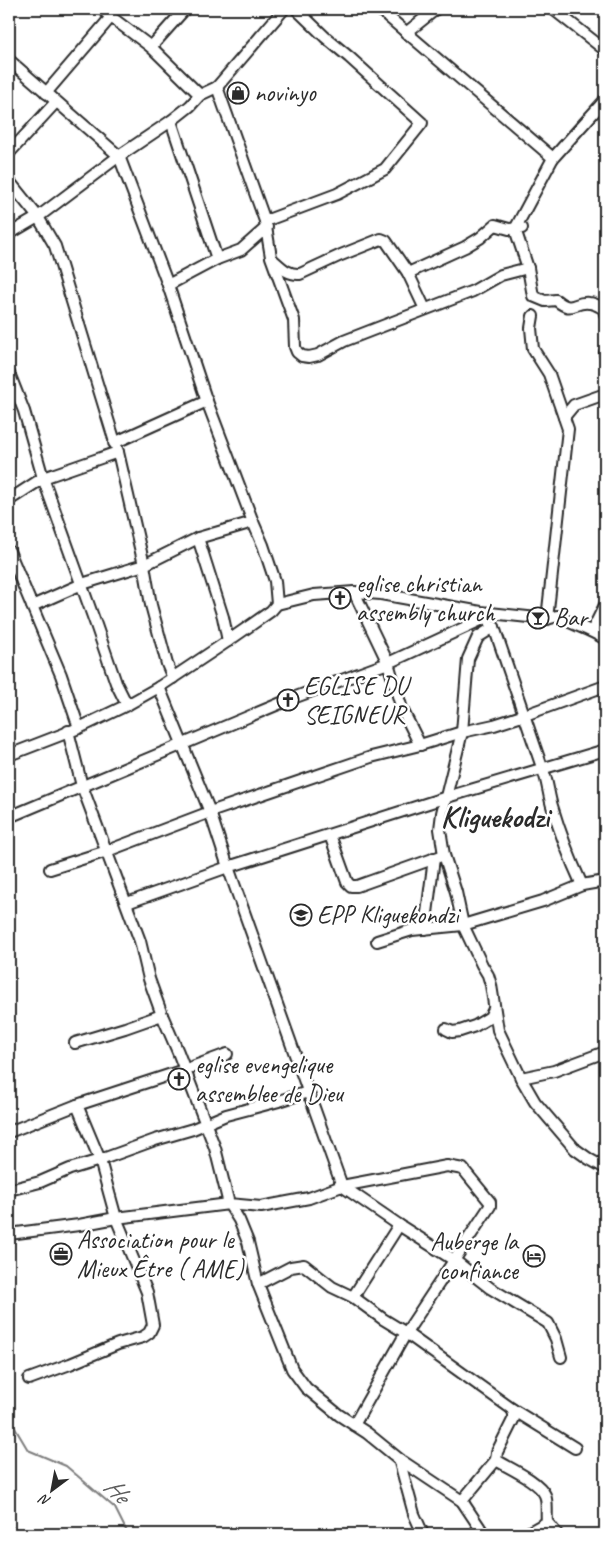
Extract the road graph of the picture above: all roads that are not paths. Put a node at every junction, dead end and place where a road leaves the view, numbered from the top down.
1 (102, 9) edge
2 (185, 9) edge
3 (284, 9) edge
4 (296, 9) edge
5 (379, 9) edge
6 (436, 9) edge
7 (553, 9) edge
8 (111, 17) junction
9 (406, 33) junction
10 (151, 47) junction
11 (605, 50) edge
12 (9, 60) edge
13 (217, 87) junction
14 (46, 93) junction
15 (200, 95) junction
16 (605, 100) edge
17 (56, 102) junction
18 (171, 121) junction
19 (9, 152) edge
20 (118, 156) junction
21 (553, 158) junction
22 (9, 181) edge
23 (38, 216) junction
24 (266, 224) junction
25 (519, 228) junction
26 (9, 234) edge
27 (271, 257) junction
28 (217, 259) junction
29 (528, 268) junction
30 (408, 274) junction
31 (168, 285) junction
32 (425, 309) junction
33 (605, 314) edge
34 (533, 316) dead end
35 (9, 373) edge
36 (605, 394) edge
37 (207, 401) junction
38 (564, 417) junction
39 (116, 448) junction
40 (43, 478) junction
41 (9, 500) edge
42 (253, 522) junction
43 (198, 538) junction
44 (9, 551) edge
45 (144, 565) junction
46 (82, 584) junction
47 (354, 592) junction
48 (277, 604) junction
49 (605, 605) edge
50 (32, 606) junction
51 (482, 615) junction
52 (546, 619) junction
53 (494, 627) junction
54 (592, 631) junction
55 (605, 639) edge
56 (228, 641) junction
57 (388, 664) junction
58 (173, 678) junction
59 (605, 686) edge
60 (160, 687) junction
61 (127, 705) junction
62 (524, 715) junction
63 (79, 728) junction
64 (68, 732) junction
65 (462, 732) junction
66 (183, 745) junction
67 (420, 745) junction
68 (605, 750) edge
69 (9, 754) edge
70 (542, 769) junction
71 (82, 786) junction
72 (447, 797) junction
73 (210, 812) junction
74 (9, 817) edge
75 (330, 835) junction
76 (107, 851) junction
77 (439, 856) junction
78 (228, 867) junction
79 (50, 869) dead end
80 (605, 881) edge
81 (582, 885) junction
82 (127, 903) junction
83 (463, 925) junction
84 (424, 929) junction
85 (377, 941) dead end
86 (494, 1009) junction
87 (162, 1015) junction
88 (446, 1029) dead end
89 (75, 1043) dead end
90 (605, 1052) edge
91 (227, 1054) dead end
92 (184, 1070) junction
93 (521, 1078) junction
94 (308, 1092) junction
95 (77, 1105) junction
96 (205, 1124) junction
97 (9, 1132) edge
98 (100, 1160) junction
99 (605, 1168) edge
100 (342, 1186) junction
101 (9, 1190) edge
102 (229, 1204) junction
103 (116, 1218) junction
104 (398, 1225) junction
105 (9, 1234) edge
106 (454, 1260) junction
107 (258, 1284) junction
108 (353, 1297) junction
109 (406, 1333) junction
110 (561, 1357) dead end
111 (29, 1379) dead end
112 (512, 1409) junction
113 (354, 1426) junction
114 (575, 1448) dead end
115 (399, 1459) junction
116 (496, 1460) junction
117 (462, 1501) junction
118 (547, 1522) junction
119 (423, 1534) edge
120 (484, 1534) edge
121 (526, 1534) edge
122 (557, 1534) edge

1 - 8 street
2 - 10 street
3 - 13 street
4 - 24 street
5 - 9 street
6 - 9 street
7 - 11 street
8 - 10 street
8 - 14 street
9 - 21 street
10 - 15 street
12 - 14 street
13 - 15 street
13 - 24 street
14 - 17 street
15 - 18 street
16 - 21 street
17 - 19 street
17 - 20 street
18 - 20 street
18 - 28 street
20 - 23 street
20 - 31 street
21 - 25 street
22 - 23 street
23 - 26 street
23 - 39 street
24 - 27 street
24 - 28 street
25 - 29 street
25 - 30 street
27 - 30 street
27 - 32 street
28 - 31 street
29 - 32 street
29 - 33 street
30 - 32 street
31 - 37 street
34 - 38 street
35 - 40 street
36 - 38 street
37 - 39 street
37 - 42 street
38 - 52 street
39 - 40 street
39 - 45 street
40 - 41 street
40 - 46 street
42 - 43 street
42 - 48 street
43 - 45 street
43 - 56 street
44 - 50 street
45 - 46 street
45 - 58 street
46 - 50 street
46 - 61 street
47 - 48 street
47 - 51 street
47 - 57 street
48 - 56 street
49 - 54 street
50 - 63 street
51 - 52 street
51 - 53 street
51 - 57 street
52 - 54 street
53 - 62 street
53 - 65 street
54 - 55 street
56 - 58 street
57 - 66 street
57 - 67 street
58 - 60 street
59 - 62 street
60 - 61 street
60 - 66 street
61 - 63 street
62 - 65 street
62 - 70 street
63 - 64 street
64 - 69 street
64 - 71 street
65 - 67 street
65 - 72 street
66 - 71 street
66 - 73 street
67 - 73 street
68 - 70 street
70 - 72 street
70 - 81 street
71 - 74 street
71 - 76 street
72 - 75 street
72 - 77 street
73 - 76 street
73 - 78 street
75 - 77 street
75 - 78 street
76 - 79 street
76 - 82 street
77 - 83 street
77 - 84 street
78 - 82 street
78 - 94 street
80 - 81 street
81 - 83 street
82 - 87 street
83 - 84 street
83 - 86 street
84 - 85 street
86 - 88 street
86 - 93 street
87 - 89 street
87 - 92 street
90 - 93 street
91 - 92 street
92 - 95 street
92 - 96 street
93 - 99 street
94 - 96 street
94 - 100 street
95 - 97 street
95 - 98 street
96 - 98 street
96 - 102 street
98 - 101 street
98 - 103 street
100 - 102 street
100 - 104 street
100 - 106 street
102 - 103 street
102 - 107 street
103 - 105 street
103 - 111 street
104 - 106 street
104 - 108 street
106 - 109 street
106 - 110 street
107 - 108 street
107 - 113 street
108 - 109 street
109 - 112 street
109 - 113 street
112 - 114 street
112 - 116 street
113 - 115 street
115 - 117 street
115 - 119 street
116 - 117 street
116 - 118 street
117 - 120 street
118 - 121 street
118 - 122 street

